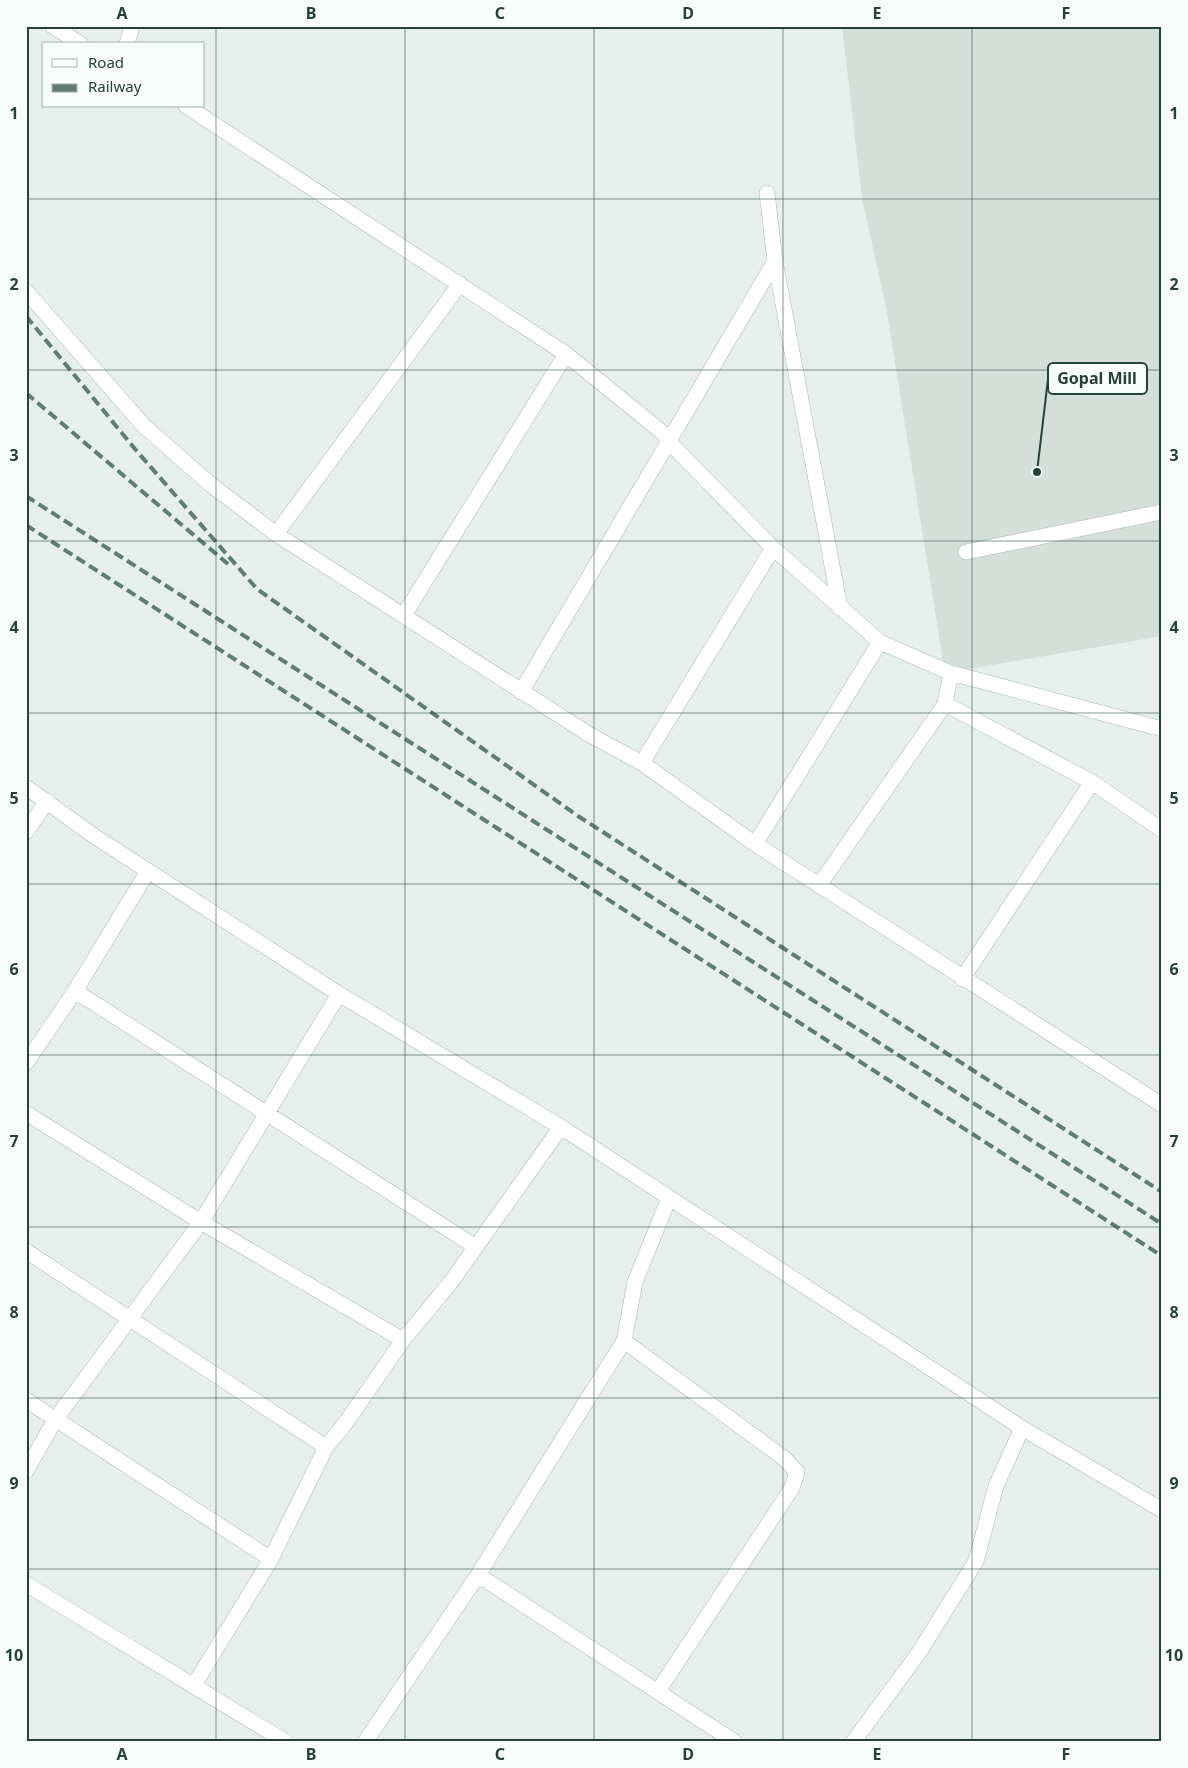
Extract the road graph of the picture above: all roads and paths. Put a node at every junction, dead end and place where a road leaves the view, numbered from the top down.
1 (52, 26) edge
2 (132, 26) edge
3 (78, 42) edge
4 (128, 42) edge
5 (189, 108) edge
6 (767, 193) dead end
7 (775, 261) junction
8 (460, 284) junction
9 (26, 292) edge
10 (566, 354) junction
11 (670, 443) junction
12 (1162, 512) edge
13 (276, 534) junction
14 (773, 548) junction
15 (966, 552) dead end
16 (840, 608) junction
17 (404, 615) junction
18 (880, 642) junction
19 (951, 673) junction
20 (521, 692) junction
21 (945, 704) junction
22 (1162, 729) edge
23 (642, 763) junction
24 (1092, 782) junction
25 (26, 787) edge
26 (48, 801) junction
27 (1162, 830) edge
28 (26, 832) edge
29 (755, 844) junction
30 (148, 871) junction
31 (820, 884) junction
32 (962, 979) junction
33 (75, 991) junction
34 (339, 994) junction
35 (26, 1063) edge
36 (1162, 1105) edge
37 (26, 1113) edge
38 (267, 1113) junction
39 (561, 1127) junction
40 (670, 1198) junction
41 (201, 1222) junction
42 (476, 1248) junction
43 (26, 1251) edge
44 (130, 1319) junction
45 (403, 1340) junction
46 (624, 1341) junction
47 (26, 1400) edge
48 (55, 1420) junction
49 (1022, 1428) junction
50 (326, 1447) junction
51 (26, 1471) edge
52 (1162, 1510) edge
53 (271, 1559) junction
54 (478, 1575) junction
55 (26, 1584) edge
56 (194, 1685) junction
57 (658, 1691) junction
58 (286, 1742) edge
59 (365, 1742) edge
60 (736, 1742) edge
61 (854, 1742) edge

1 - 3 street
2 - 4 street
5 - 8 street
6 - 7 street
7 - 11 street
7 - 16 street
8 - 10 street
8 - 13 street
9 - 13 street
10 - 11 street
10 - 17 street
11 - 14 street
11 - 20 street
12 - 15 street
13 - 17 street
14 - 16 street
14 - 23 street
16 - 18 street
17 - 20 street
18 - 19 street
18 - 29 street
19 - 21 street
19 - 22 street
20 - 23 street
21 - 24 street
21 - 31 street
23 - 29 street
24 - 27 street
24 - 32 street
25 - 26 street
26 - 28 street
26 - 30 street
29 - 31 street
30 - 33 street
30 - 34 street
31 - 32 street
32 - 36 street
33 - 35 street
33 - 38 street
34 - 38 street
34 - 39 street
37 - 41 street
38 - 41 street
38 - 42 street
39 - 40 street
39 - 42 street
40 - 46 street
40 - 49 street
41 - 44 street
41 - 45 street
42 - 45 street
43 - 44 street
44 - 48 street
44 - 50 street
45 - 50 street
46 - 54 street
46 - 57 street
47 - 48 street
48 - 51 street
48 - 53 street
49 - 52 street
49 - 61 street
50 - 53 street
53 - 56 street
54 - 57 street
54 - 59 street
55 - 56 street
56 - 58 street
57 - 60 street

